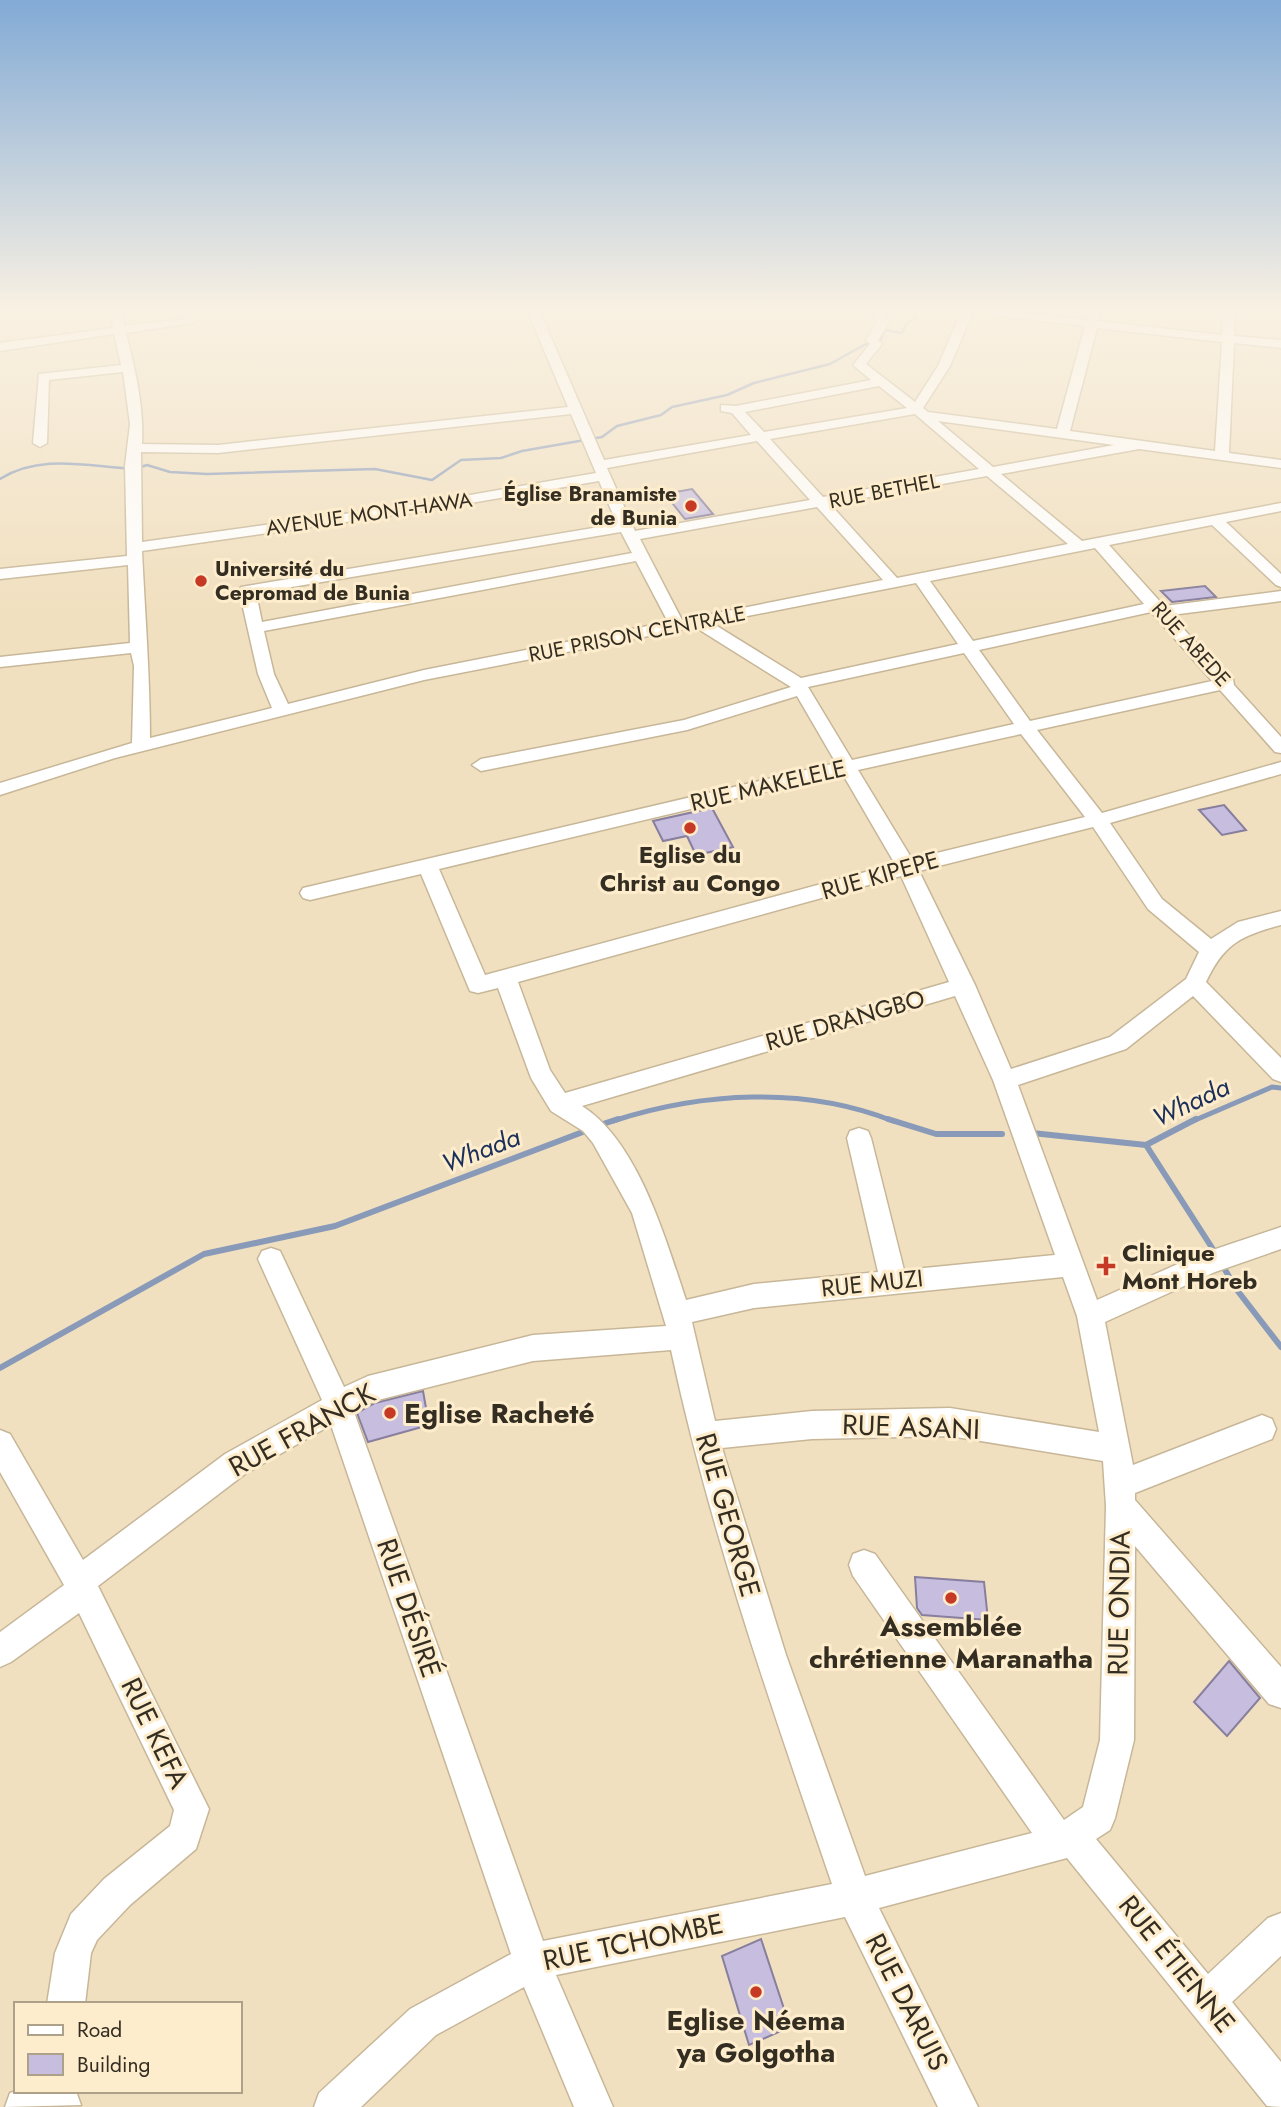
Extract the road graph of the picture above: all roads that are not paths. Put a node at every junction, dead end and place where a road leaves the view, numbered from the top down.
1 (41, 410) edge
2 (136, 410) edge
3 (573, 410) edge
4 (576, 410) edge
5 (732, 410) edge
6 (917, 410) edge
7 (921, 410) edge
8 (1069, 410) edge
9 (1224, 410) edge
10 (920, 413) junction
11 (1063, 433) junction
12 (761, 439) junction
13 (40, 443) dead end
14 (1137, 445) junction
15 (136, 448) junction
16 (1222, 455) junction
17 (1281, 464) edge
18 (132, 466) joint
19 (991, 470) junction
20 (602, 471) junction
21 (822, 503) junction
22 (1281, 507) edge
23 (1214, 519) junction
24 (629, 531) junction
25 (1099, 543) junction
26 (1080, 547) junction
27 (134, 554) junction
28 (641, 556) junction
29 (0, 574) edge
30 (920, 578) junction
31 (1281, 582) edge
32 (894, 583) junction
33 (1281, 596) edge
34 (1159, 608) junction
35 (700, 623) junction
36 (678, 627) junction
37 (256, 628) junction
38 (967, 645) junction
39 (138, 647) junction
40 (0, 662) edge
41 (1227, 683) junction
42 (800, 686) junction
43 (281, 708) junction
44 (1025, 726) junction
45 (141, 745) junction
46 (1281, 748) edge
47 (481, 765) dead end
48 (849, 766) junction
49 (1281, 768) edge
50 (0, 789) edge
51 (1098, 820) junction
52 (428, 867) junction
53 (907, 867) junction
54 (310, 893) dead end
55 (1281, 918) edge
56 (1210, 950) junction
57 (505, 977) junction
58 (1194, 984) junction
59 (964, 985) junction
60 (1281, 1073) edge
61 (1005, 1080) junction
62 (559, 1104) junction
63 (859, 1138) dead end
64 (1281, 1238) edge
65 (271, 1259) dead end
66 (1070, 1265) junction
67 (893, 1280) junction
68 (1090, 1316) junction
69 (679, 1325) junction
70 (338, 1405) junction
71 (1262, 1429) dead end
72 (704, 1436) junction
73 (0, 1444) edge
74 (1117, 1449) junction
75 (1120, 1495) junction
76 (864, 1565) dead end
77 (81, 1586) junction
78 (0, 1651) edge
79 (1276, 1677) edge
80 (1066, 1840) junction
81 (854, 1897) junction
82 (1281, 1931) edge
83 (532, 1962) junction
84 (1206, 2001) junction
85 (66, 2002) edge
86 (1281, 2092) edge
87 (62, 2101) edge
88 (24, 2107) edge
89 (332, 2107) edge
90 (594, 2107) edge
91 (959, 2107) edge

1 - 13 street
2 - 15 street
3 - 15 street
4 - 20 street
5 - 12 street
6 - 10 street
7 - 10 street
8 - 11 street
9 - 16 street
10 - 11 street
10 - 12 street
10 - 19 street
11 - 14 street
12 - 20 street
12 - 21 street
14 - 16 street
14 - 19 street, RUE BETHEL
15 - 18 street
16 - 17 street
18 - 27 street
19 - 21 street, RUE BETHEL
19 - 26 street
20 - 24 street
20 - 27 street, AVENUE MONT-HAWA
21 - 24 street, RUE BETHEL
21 - 32 street
22 - 23 street, RUE PRISON CENTRALE
23 - 25 street, RUE PRISON CENTRALE
23 - 31 street
24 - 28 street
24 - 37 street
25 - 26 street, RUE PRISON CENTRALE
25 - 34 street, RUE ABEDE
26 - 30 street, RUE PRISON CENTRALE
27 - 29 street
27 - 39 street
28 - 36 street
28 - 37 street
30 - 32 street, RUE PRISON CENTRALE
30 - 38 street
32 - 35 street, RUE PRISON CENTRALE
33 - 34 street
34 - 38 street
34 - 41 street, RUE ABEDE
35 - 36 street, RUE PRISON CENTRALE
35 - 42 street
36 - 43 street, RUE PRISON CENTRALE
37 - 43 street
38 - 42 street
38 - 44 street
39 - 40 street
39 - 45 street
41 - 44 street, RUE MAKELELE
41 - 46 street, RUE ABEDE
42 - 47 street
42 - 48 street, RUE ONDIA
43 - 45 street, RUE PRISON CENTRALE
44 - 48 street, RUE MAKELELE
44 - 51 street
45 - 50 street, RUE PRISON CENTRALE
48 - 52 street, RUE MAKELELE
48 - 53 street, RUE ONDIA
49 - 51 street, RUE KIPEPE
51 - 53 street, RUE KIPEPE
51 - 56 street
52 - 54 street, RUE MAKELELE
52 - 57 street, RUE KIPEPE
53 - 57 street, RUE KIPEPE
53 - 59 street, RUE ONDIA
55 - 56 street
56 - 58 street
57 - 62 street
58 - 60 street
58 - 61 street
59 - 61 street, RUE ONDIA
59 - 62 street, RUE DRANGBO
61 - 66 street, RUE ONDIA
62 - 69 street, RUE GEORGE
63 - 67 street
64 - 68 street
65 - 70 street, RUE DÉSIRÉ
66 - 67 street, RUE MUZI
66 - 68 street, RUE ONDIA
67 - 69 street, RUE MUZI
68 - 74 street, RUE ONDIA
69 - 70 street, RUE FRANCK
69 - 72 street, RUE GEORGE
70 - 77 street, RUE FRANCK
70 - 83 street, RUE DÉSIRÉ
71 - 75 street
72 - 74 street, RUE ASANI
72 - 81 street, RUE GEORGE
73 - 77 street, RUE KEFA
74 - 75 street, RUE ONDIA
75 - 79 street
75 - 80 street, RUE ONDIA
76 - 80 street, RUE ÉTIENNE
77 - 78 street
77 - 85 street, RUE KEFA
80 - 81 street, RUE ONDIA
80 - 84 street, RUE ÉTIENNE
81 - 83 street, RUE TCHOMBE
81 - 91 street, RUE DARUIS
82 - 84 street
83 - 89 street, RUE TCHOMBE
83 - 90 street
84 - 86 street, RUE ÉTIENNE
87 - 88 street

